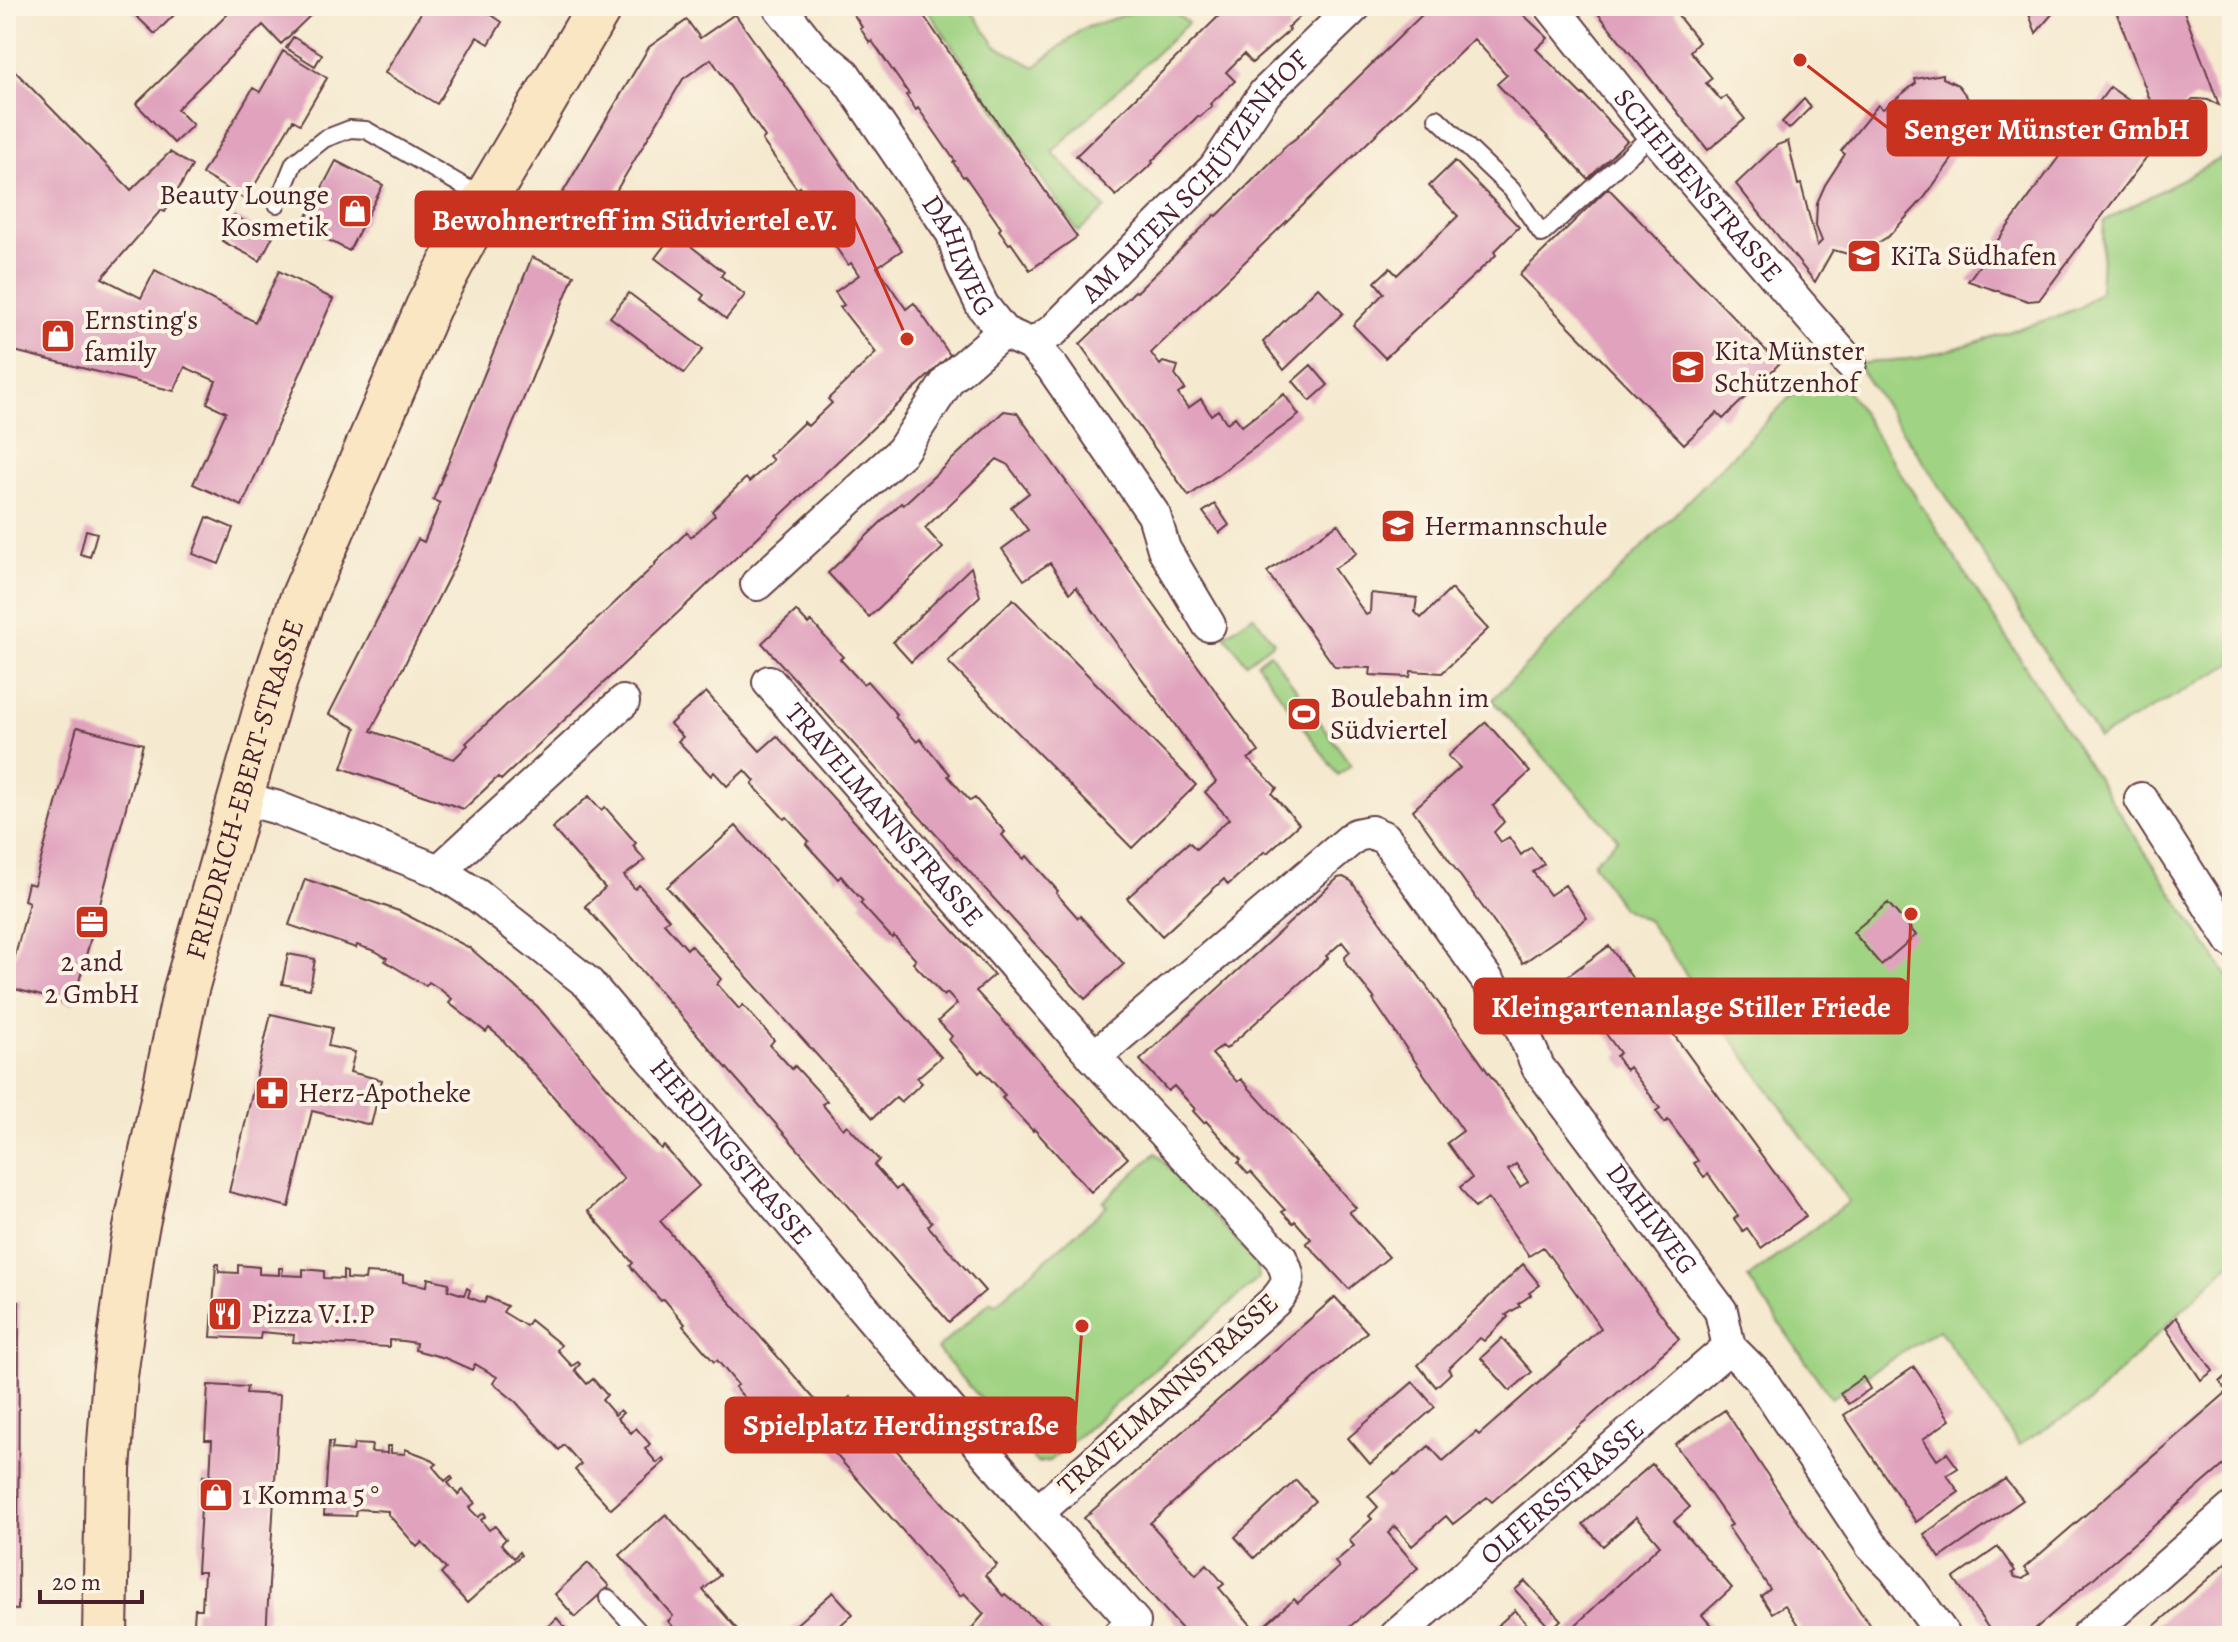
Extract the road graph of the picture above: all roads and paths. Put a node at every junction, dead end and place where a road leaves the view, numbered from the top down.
1 (600, 6) edge
2 (779, 6) edge
3 (1355, 6) edge
4 (1551, 6) edge
5 (1437, 118) dead end
6 (1653, 134) junction
7 (486, 199) junction
8 (277, 204) dead end
9 (1017, 338) junction
10 (1850, 363) dead end
11 (757, 584) dead end
12 (1209, 625) dead end
13 (769, 682) dead end
14 (623, 702) dead end
15 (240, 798) junction
16 (2141, 799) dead end
17 (439, 871) junction
18 (2232, 941) edge
19 (1094, 1057) junction
20 (1729, 1347) junction
21 (2232, 1509) edge
22 (1037, 1513) junction
23 (608, 1598) dead end
24 (1126, 1629) edge
25 (105, 1636) edge
26 (643, 1636) edge
27 (1396, 1636) edge
28 (1944, 1636) edge
29 (2087, 1636) edge

1 - 7 street, FRIEDRICH-EBERT-STRASSE
2 - 9 street, DAHLWEG
3 - 9 street, AM ALTEN SCHÜTZENHOF
4 - 6 street, SCHEIBENSTRASSE
5 - 6 lane
6 - 10 street, SCHEIBENSTRASSE
7 - 8 lane
7 - 15 street, FRIEDRICH-EBERT-STRASSE
9 - 11 street, AM ALTEN SCHÜTZENHOF
9 - 12 street, DAHLWEG
13 - 19 street, TRAVELMANNSTRASSE
14 - 17 street
15 - 17 street, HERDINGSTRASSE
15 - 25 street, FRIEDRICH-EBERT-STRASSE
16 - 18 street
17 - 22 street, HERDINGSTRASSE
19 - 20 street, DAHLWEG
19 - 22 street, TRAVELMANNSTRASSE
20 - 27 street, OLFERSSTRASSE
20 - 28 street
21 - 29 street
22 - 24 street, HERDINGSTRASSE
23 - 26 lane

